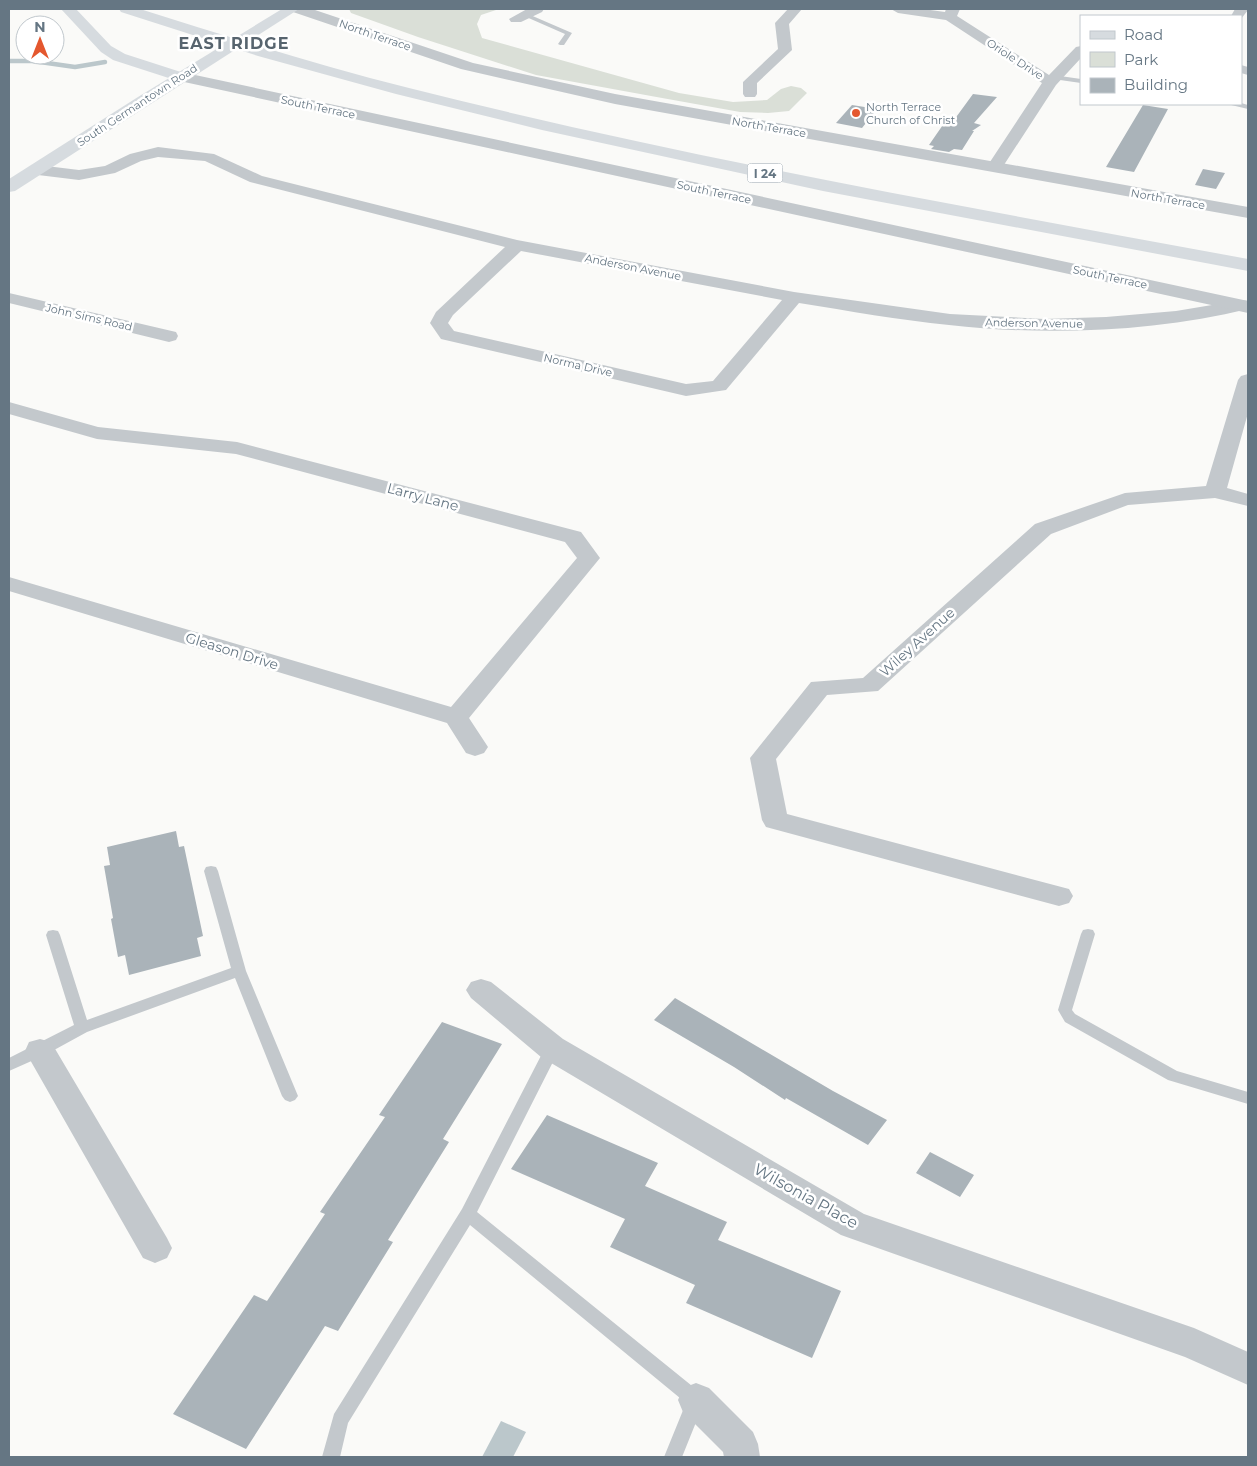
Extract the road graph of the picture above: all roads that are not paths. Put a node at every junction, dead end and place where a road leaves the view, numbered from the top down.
1 (68, 9) edge
2 (126, 9) edge
3 (171, 9) edge
4 (292, 9) edge
5 (298, 9) edge
6 (795, 9) edge
7 (898, 9) edge
8 (952, 13) edge
9 (526, 14) edge
10 (562, 44) dead end
11 (1080, 51) edge
12 (181, 77) junction
13 (1053, 80) junction
14 (1080, 81) edge
15 (750, 94) dead end
16 (994, 168) junction
17 (38, 170) junction
18 (888, 181) dead end
19 (9, 187) edge
20 (1248, 213) edge
21 (517, 245) junction
22 (1248, 264) edge
23 (794, 297) junction
24 (9, 298) edge
25 (1245, 306) edge
26 (169, 336) dead end
27 (1248, 380) edge
28 (9, 408) edge
29 (1215, 492) junction
30 (1248, 500) edge
31 (9, 584) edge
32 (456, 717) junction
33 (475, 747) dead end
34 (212, 871) dead end
35 (1059, 896) dead end
36 (1088, 934) dead end
37 (53, 935) dead end
38 (239, 971) junction
39 (482, 990) dead end
40 (82, 1028) junction
41 (552, 1048) junction
42 (40, 1052) junction
43 (9, 1065) edge
44 (290, 1096) dead end
45 (1248, 1098) edge
46 (468, 1214) junction
47 (155, 1248) dead end
48 (1248, 1370) edge
49 (696, 1400) junction
50 (331, 1457) edge
51 (673, 1457) edge
52 (742, 1457) edge

1 - 12 main road
2 - 22 main road, I 24
3 - 18 main road, I 24
4 - 12 main road, South Germantown Road
5 - 16 street, North Terrace
6 - 15 street
7 - 8 street
8 - 13 street, Oriole Drive
9 - 10 lane
11 - 13 street
12 - 17 main road, South Germantown Road
12 - 25 street, South Terrace
13 - 14 lane
13 - 16 street, Oriole Drive
16 - 20 street, North Terrace
17 - 19 main road, South Germantown Road
17 - 21 street, Anderson Avenue
21 - 23 street, Anderson Avenue
21 - 23 street, Norma Drive
23 - 25 street, Anderson Avenue
24 - 26 street, John Sims Road
27 - 29 street
28 - 32 street, Larry Lane
29 - 30 street, Wiley Avenue
29 - 35 street, Wiley Avenue
31 - 32 street, Gleason Drive
32 - 33 street
34 - 38 lane
36 - 45 lane
37 - 40 lane
38 - 40 lane
38 - 44 lane
39 - 41 street, Wilsonia Place
40 - 42 lane
41 - 46 lane
41 - 48 street, Wilsonia Place
42 - 43 lane
42 - 47 street
46 - 49 lane
46 - 50 lane
49 - 51 lane
49 - 52 street

